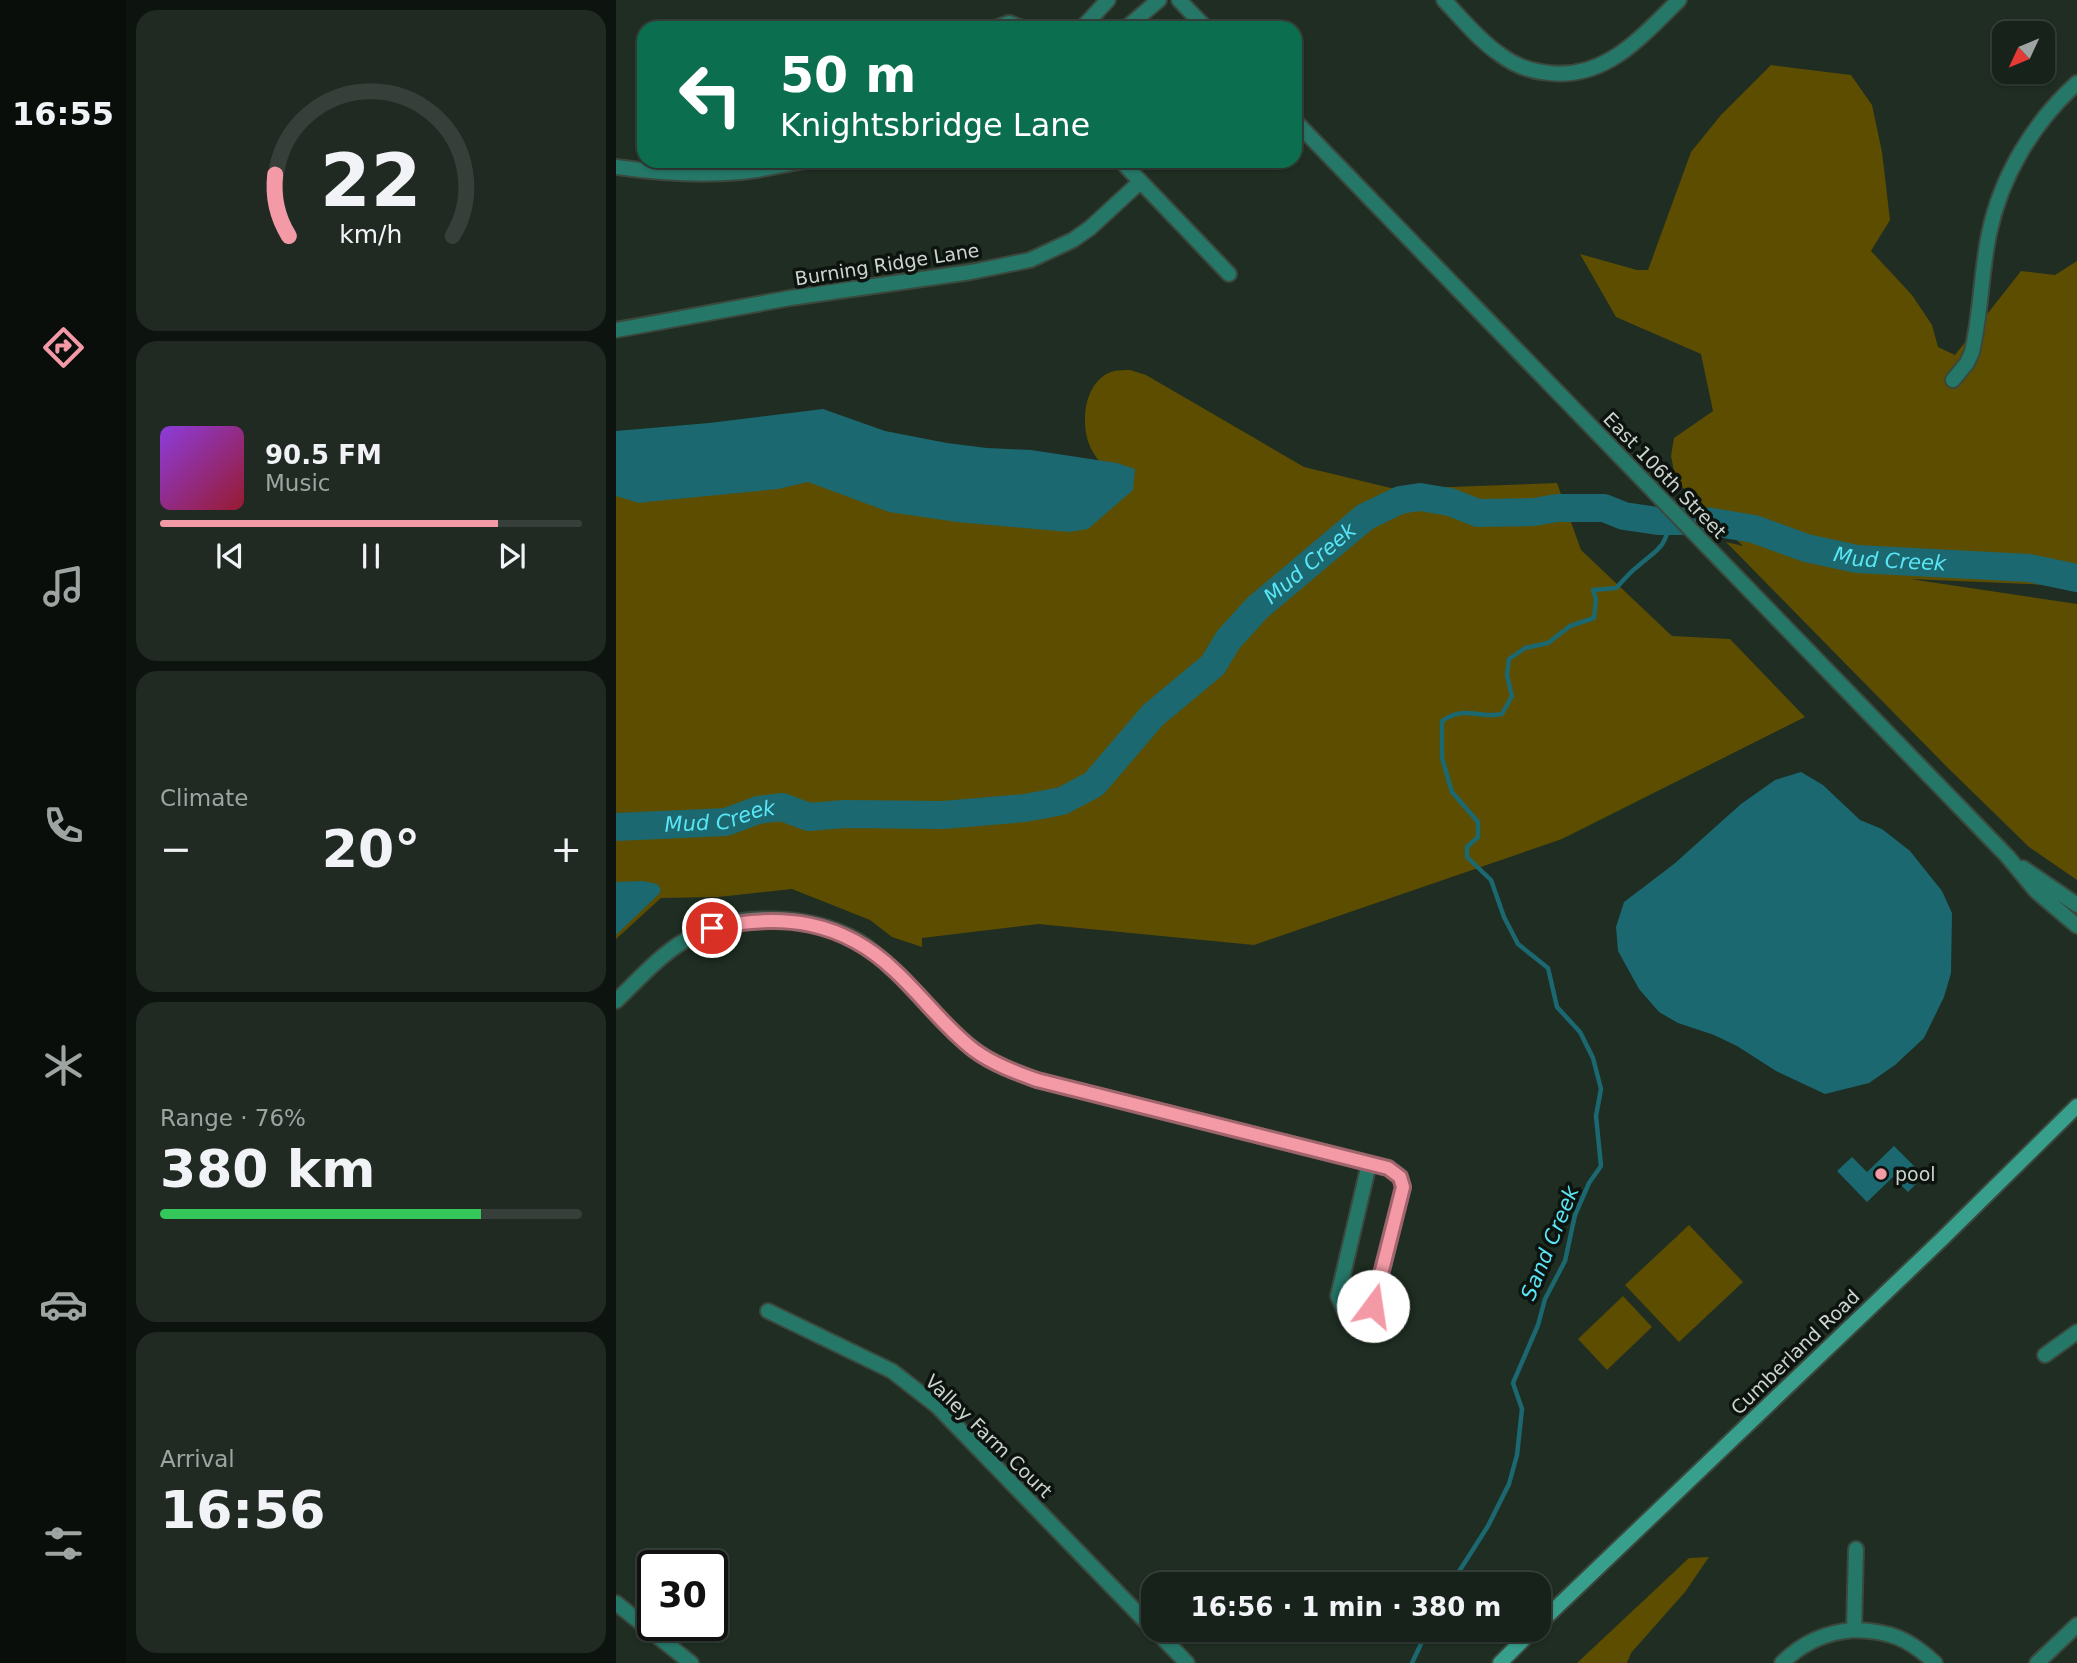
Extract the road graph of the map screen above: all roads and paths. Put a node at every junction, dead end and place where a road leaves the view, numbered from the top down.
1 (1108, 0) edge
2 (1159, 0) edge
3 (1179, 0) edge
4 (1444, 0) edge
5 (1679, 0) edge
6 (1088, 21) edge
7 (1134, 21) edge
8 (1199, 21) edge
9 (2077, 83) edge
10 (1302, 128) edge
11 (616, 167) edge
12 (762, 168) edge
13 (1127, 168) edge
14 (1140, 182) junction
15 (1229, 274) dead end
16 (616, 330) edge
17 (1954, 380) dead end
18 (2008, 857) junction
19 (2077, 905) edge
20 (2077, 926) edge
21 (616, 1001) edge
22 (2077, 1106) edge
23 (1369, 1164) junction
24 (768, 1311) dead end
25 (2077, 1332) edge
26 (2045, 1355) dead end
27 (1856, 1549) dead end
28 (616, 1603) edge
29 (1551, 1613) edge
30 (1141, 1617) edge
31 (2077, 1625) edge
32 (1854, 1630) junction
33 (1166, 1642) edge
34 (1521, 1642) edge
35 (691, 1663) edge
36 (1186, 1663) edge
37 (1500, 1663) edge
38 (1782, 1663) edge
39 (1935, 1663) edge
40 (2037, 1663) edge

1 - 6 street
2 - 7 street
3 - 8 street
4 - 5 street
9 - 17 street
10 - 18 street, East 106th Street
11 - 12 street
13 - 14 street
14 - 15 street
14 - 16 street, Burning Ridge Lane
18 - 19 street, East 106th Street
18 - 20 street, East 106th Street
21 - 23 street
22 - 29 main road, Cumberland Road
23 - 23 street
24 - 30 street, Valley Farm Court
25 - 26 street
27 - 32 street
28 - 35 street
31 - 40 street
32 - 38 street
32 - 39 street
33 - 36 street, Valley Farm Court
34 - 37 main road

